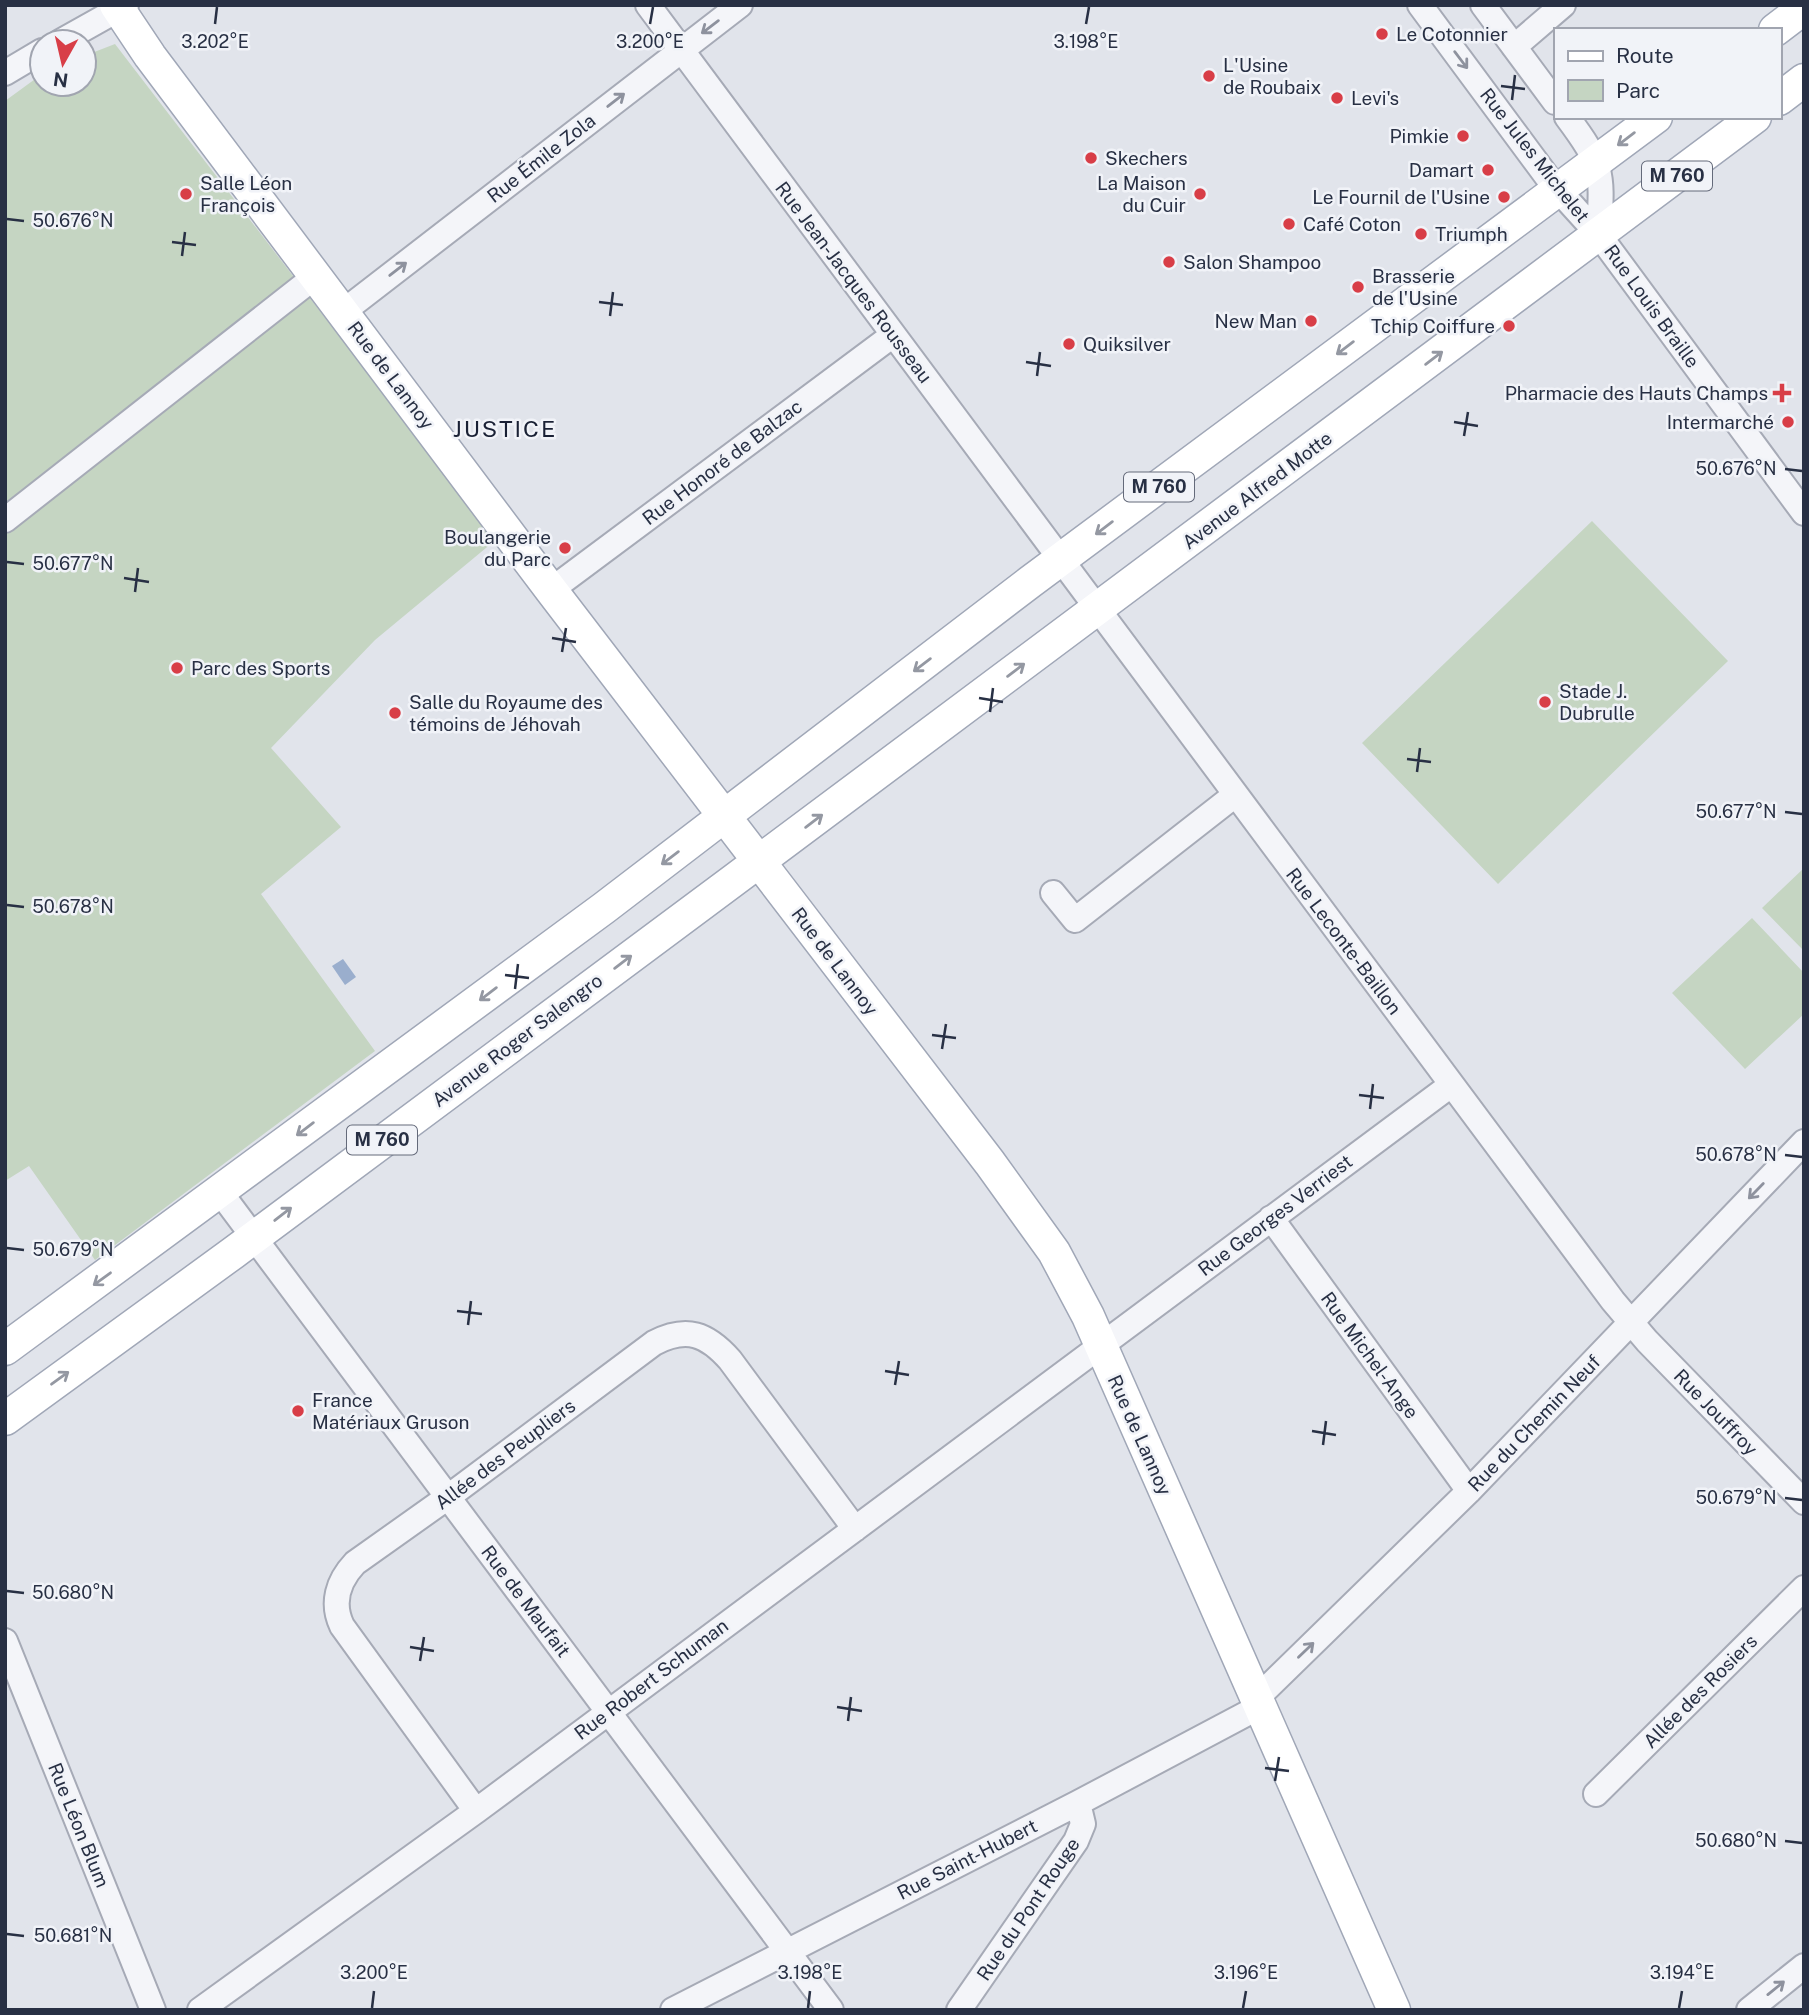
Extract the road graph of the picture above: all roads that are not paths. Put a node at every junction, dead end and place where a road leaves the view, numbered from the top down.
1 (648, 5) edge
2 (740, 5) edge
3 (1420, 5) edge
4 (1483, 5) edge
5 (1563, 5) edge
6 (120, 7) edge
7 (1804, 8) edge
8 (84, 28) edge
9 (1778, 28) edge
10 (1514, 47) junction
11 (681, 50) junction
12 (28, 59) edge
13 (5, 73) edge
14 (1804, 80) edge
15 (1781, 97) edge
16 (1554, 101) edge
17 (1568, 119) edge
18 (1653, 119) edge
19 (1752, 119) edge
20 (1597, 161) junction
21 (1558, 190) junction
22 (1599, 235) junction
23 (317, 275) junction
24 (344, 311) junction
25 (893, 335) junction
26 (1804, 513) edge
27 (5, 520) edge
28 (1060, 560) junction
29 (551, 590) junction
30 (1097, 609) junction
31 (1235, 796) junction
32 (725, 817) junction
33 (759, 861) junction
34 (1053, 893) dead end
35 (1451, 1085) junction
36 (1804, 1142) edge
37 (220, 1192) junction
38 (1271, 1218) junction
39 (253, 1237) junction
40 (1629, 1321) junction
41 (1100, 1345) junction
42 (5, 1349) edge
43 (5, 1419) edge
44 (1469, 1491) junction
45 (448, 1497) junction
46 (1804, 1502) edge
47 (855, 1529) junction
48 (1804, 1588) edge
49 (5, 1641) edge
50 (1259, 1702) junction
51 (608, 1712) junction
52 (1596, 1794) dead end
53 (1077, 1803) junction
54 (476, 1811) junction
55 (786, 1950) junction
56 (1804, 1966) edge
57 (153, 2010) edge
58 (200, 2010) edge
59 (673, 2010) edge
60 (831, 2010) edge
61 (959, 2010) edge
62 (1394, 2010) edge
63 (1749, 2010) edge

1 - 11 street, Rue Jean-Jacques Rousseau
2 -> 11 street, Rue Émile Zola
3 -> 21 street, Rue Jules Michelet
4 - 10 street
5 - 10 street
6 - 8 street
6 - 23 main road, Rue de Lannoy
7 - 9 main road
10 - 16 street
24 -> 11 street, Rue Émile Zola
11 - 25 street, Rue Jean-Jacques Rousseau
12 - 13 street
14 - 15 main road
17 - 20 street, Rue Jules Michelet
18 -> 20 main road, M 760
19 - 22 main road, Avenue Alfred Motte / M 760
20 - 21 main road, M 760
20 - 22 street, Rue Jules Michelet
21 - 22 street, Rue Jules Michelet
21 -> 28 main road, M 760
22 - 26 street, Rue Louis Braille
30 -> 22 main road, Avenue Alfred Motte / M 760
23 - 24 main road, Rue de Lannoy
23 - 27 street
24 - 29 main road, Rue de Lannoy
25 - 28 street, Rue Jean-Jacques Rousseau
25 - 29 street, Rue Honoré de Balzac
28 - 30 street, Rue Leconte-Baillon
28 -> 32 main road, M 760
29 - 32 main road, Rue de Lannoy
30 - 31 street, Rue Leconte-Baillon
33 -> 30 main road, Avenue Alfred Motte / M 760
31 - 34 street
31 - 35 street, Rue Leconte-Baillon
32 - 33 main road, Rue de Lannoy
32 -> 37 main road, M 760
39 -> 33 main road, Avenue Roger Salengro / M 760
33 - 41 main road, Rue de Lannoy
35 - 38 street, Rue Georges Verriest
35 - 40 street, Rue Leconte-Baillon
36 -> 40 street, Rue du Chemin Neuf
37 - 39 street, Rue de Maufait
37 -> 42 main road, M 760
38 - 41 street, Rue Georges Verriest
38 - 44 street, Rue Michel-Ange
43 -> 39 main road, Avenue Roger Salengro / M 760
39 - 45 street, Rue de Maufait
40 - 44 street, Rue du Chemin Neuf
40 - 46 street, Rue Jouffroy
41 - 47 street, Rue Robert Schuman
41 - 50 main road, Rue de Lannoy
50 -> 44 street, Rue du Chemin Neuf
45 - 47 street, Allée des Peupliers
45 - 51 street, Rue de Maufait
45 - 54 street, Allée des Peupliers
47 - 51 street, Rue Robert Schuman
48 - 52 street, Allée des Rosiers
49 - 57 street, Rue Léon Blum
50 - 53 street, Rue Saint-Hubert
50 - 62 main road, Rue de Lannoy
51 - 54 street, Rue Robert Schuman
51 - 55 street, Rue de Maufait
53 - 55 street, Rue Saint-Hubert
53 - 61 street, Rue du Pont Rouge
54 - 58 street, Rue Robert Schuman
55 - 59 street, Rue Saint-Hubert
55 - 60 street, Rue de Maufait
63 -> 56 street

